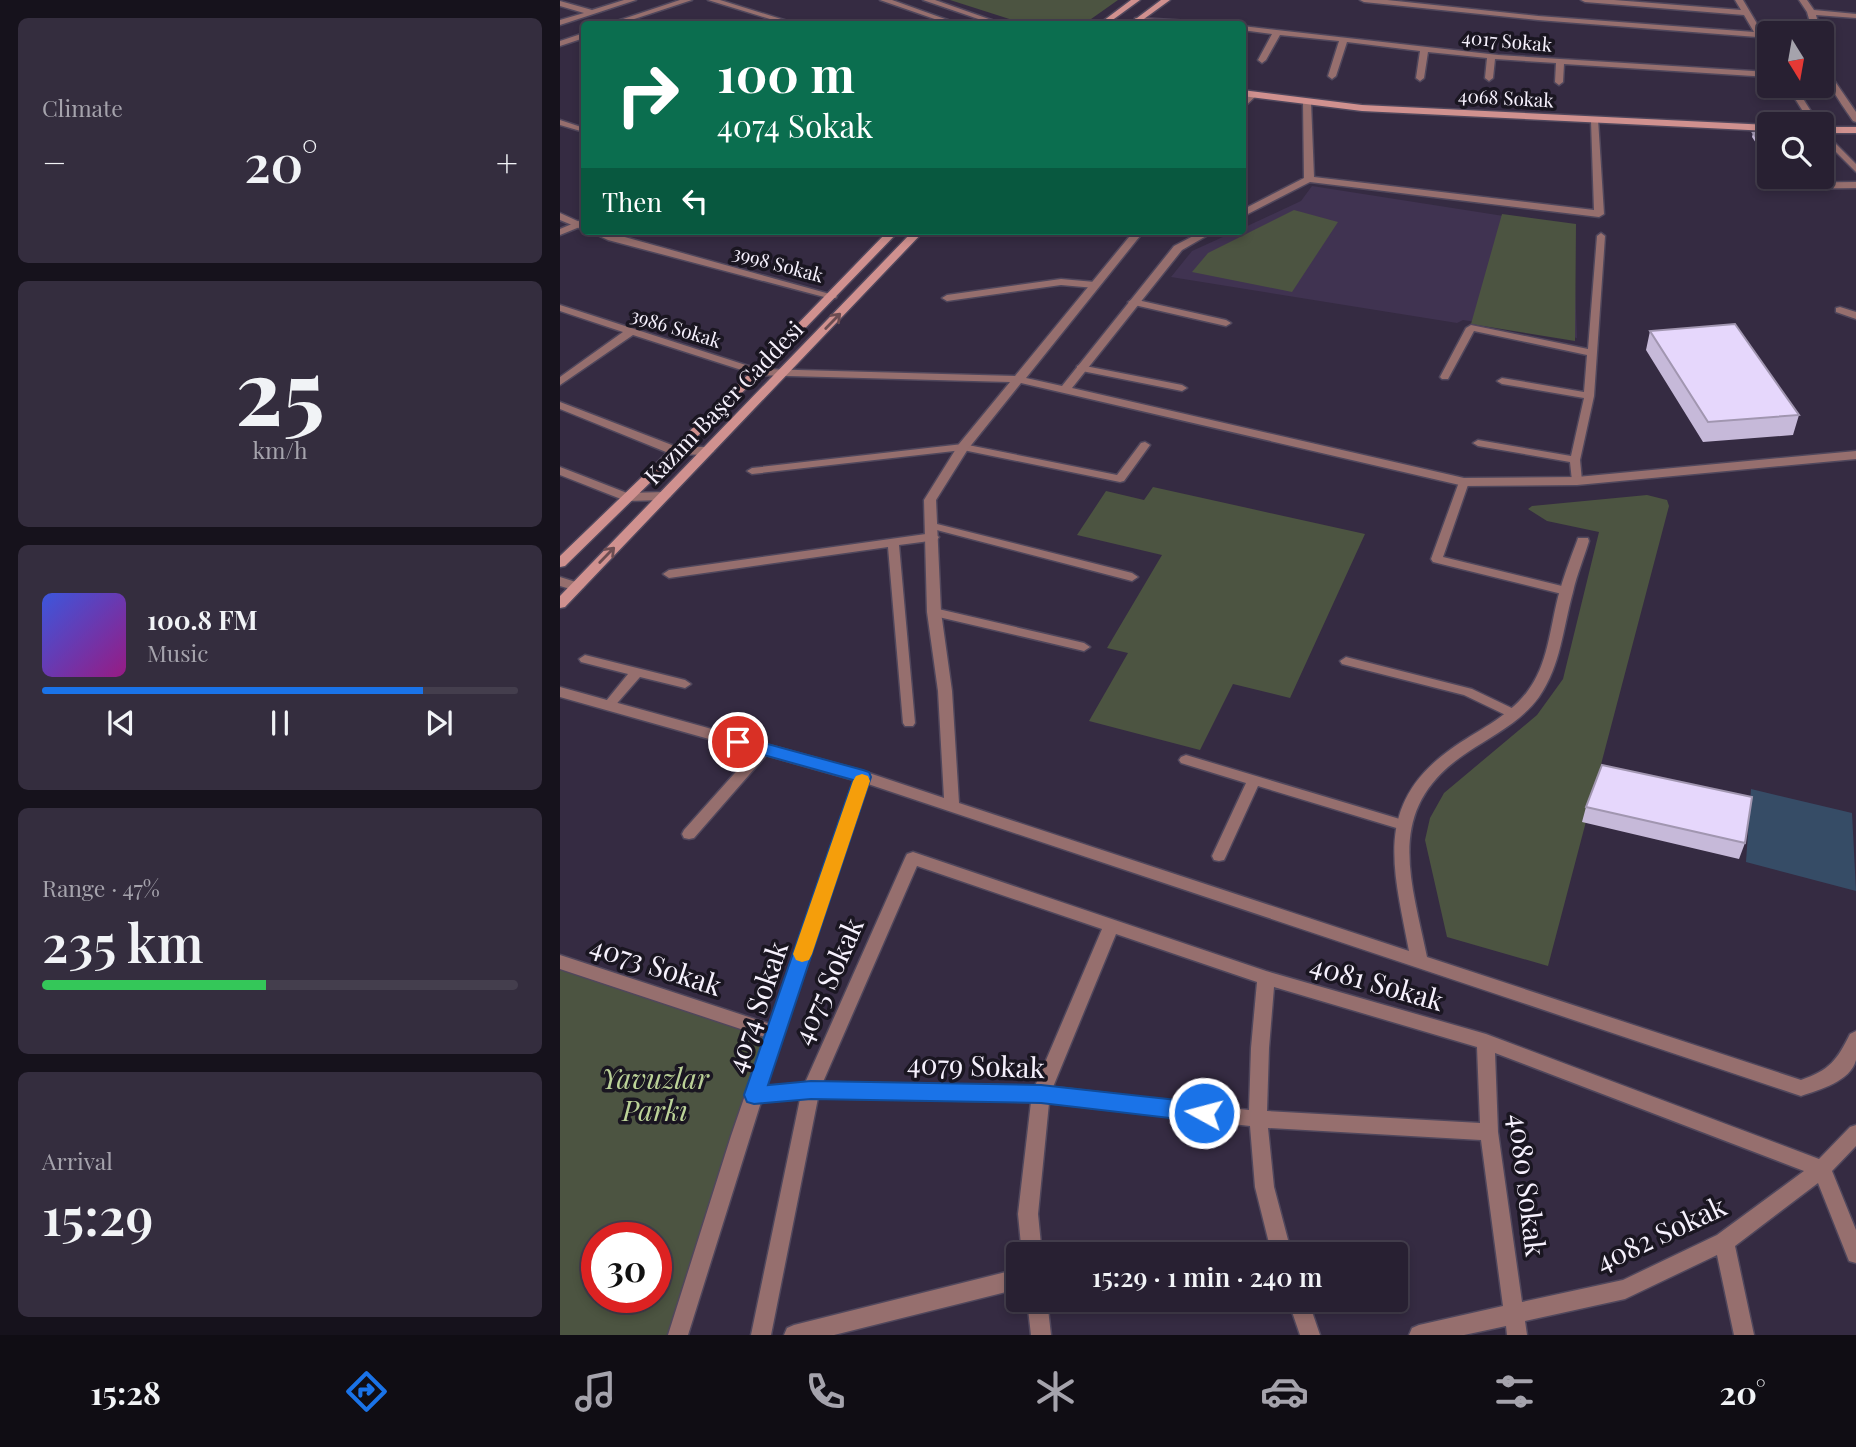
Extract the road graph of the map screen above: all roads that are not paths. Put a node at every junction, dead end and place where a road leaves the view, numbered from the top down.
1 (632, 0) edge
2 (688, 0) edge
3 (712, 0) edge
4 (884, 0) edge
5 (927, 0) edge
6 (1136, 0) edge
7 (1166, 0) edge
8 (1364, 0) edge
9 (1585, 0) edge
10 (1739, 0) edge
11 (1803, 0) edge
12 (560, 3) edge
13 (1811, 12) junction
14 (591, 13) junction
15 (1746, 13) junction
16 (1856, 16) edge
17 (610, 21) edge
18 (621, 21) edge
19 (783, 21) edge
20 (946, 21) edge
21 (990, 21) edge
22 (1107, 21) edge
23 (1137, 21) edge
24 (1814, 21) edge
25 (560, 23) edge
26 (1246, 28) edge
27 (1277, 32) junction
28 (1757, 32) edge
29 (1757, 35) edge
30 (581, 36) edge
31 (1344, 40) junction
32 (560, 44) edge
33 (1424, 49) junction
34 (1491, 56) junction
35 (1262, 60) dead end
36 (1560, 61) junction
37 (1757, 74) edge
38 (1332, 76) dead end
39 (1420, 78) dead end
40 (1489, 78) dead end
41 (1559, 82) dead end
42 (1834, 86) edge
43 (1248, 94) edge
44 (1307, 102) junction
45 (1856, 119) edge
46 (1595, 121) junction
47 (560, 122) edge
48 (1757, 128) edge
49 (581, 129) edge
50 (1856, 130) edge
51 (1834, 131) edge
52 (1834, 144) edge
53 (1856, 169) edge
54 (1309, 179) junction
55 (1856, 185) edge
56 (1834, 186) edge
57 (1246, 212) edge
58 (560, 216) edge
59 (581, 225) edge
60 (581, 225) edge
61 (560, 232) edge
62 (603, 235) edge
63 (618, 235) edge
64 (890, 235) edge
65 (915, 235) edge
66 (1136, 235) edge
67 (1202, 235) edge
68 (1601, 236) dead end
69 (612, 239) junction
70 (1095, 285) junction
71 (832, 296) junction
72 (947, 298) dead end
73 (1133, 302) junction
74 (560, 307) edge
75 (1840, 310) dead end
76 (1856, 316) edge
77 (1226, 323) dead end
78 (630, 332) junction
79 (1591, 352) junction
80 (1080, 368) junction
81 (757, 372) junction
82 (783, 373) junction
83 (1445, 377) dead end
84 (1017, 379) junction
85 (1502, 381) dead end
86 (560, 382) edge
87 (1181, 388) dead end
88 (1065, 389) junction
89 (1589, 396) junction
90 (560, 405) edge
91 (1478, 443) dead end
92 (1146, 445) dead end
93 (963, 447) junction
94 (675, 451) junction
95 (708, 451) junction
96 (1856, 455) edge
97 (1575, 460) junction
98 (560, 471) edge
99 (752, 471) dead end
100 (1577, 481) junction
101 (1464, 482) junction
102 (665, 496) junction
103 (626, 497) junction
104 (933, 532) junction
105 (1583, 541) dead end
106 (893, 543) junction
107 (560, 563) edge
108 (669, 574) dead end
109 (1132, 577) dead end
110 (560, 581) edge
111 (577, 587) junction
112 (1566, 591) junction
113 (560, 604) edge
114 (934, 612) junction
115 (1084, 647) dead end
116 (585, 659) dead end
117 (1346, 661) dead end
118 (637, 672) junction
119 (685, 684) dead end
120 (560, 692) edge
121 (608, 706) junction
122 (1514, 715) junction
123 (909, 723) dead end
124 (764, 749) junction
125 (1186, 760) dead end
126 (863, 777) junction
127 (1254, 780) junction
128 (952, 807) junction
129 (1403, 825) junction
130 (689, 834) dead end
131 (1219, 856) dead end
132 (913, 858) joint
133 (1112, 925) junction
134 (560, 962) edge
135 (1420, 963) junction
136 (1266, 978) junction
137 (775, 1033) junction
138 (1856, 1039) edge
139 (1486, 1042) junction
140 (811, 1090) junction
141 (1041, 1094) junction
142 (754, 1095) junction
143 (1258, 1119) junction
144 (1489, 1132) junction
145 (1856, 1133) edge
146 (1822, 1169) junction
147 (1031, 1242) edge
148 (1277, 1242) edge
149 (1724, 1242) junction
150 (1856, 1254) edge
151 (1006, 1282) edge
152 (1038, 1312) edge
153 (1302, 1312) edge
154 (1516, 1313) junction
155 (678, 1335) edge
156 (761, 1335) edge
157 (794, 1335) edge
158 (1041, 1335) edge
159 (1310, 1335) edge
160 (1419, 1335) edge
161 (1517, 1335) edge
162 (1744, 1335) edge

1 - 14 street
2 - 18 street
3 - 19 street
4 - 20 street
5 - 21 street
6 - 22 main road
7 - 23 main road
8 - 29 street
9 - 15 street
10 - 15 street
11 - 13 street
12 - 14 street
13 - 16 street
13 - 24 street
14 - 17 street
14 - 25 street
15 - 28 street
26 - 27 street, 4017 Sokak
27 - 31 street, 4017 Sokak
27 - 35 street
30 - 32 street
31 - 33 street, 4017 Sokak
31 - 38 street
33 - 34 street, 4017 Sokak
33 - 39 street
34 - 36 street, 4017 Sokak
34 - 40 street
36 - 37 street, 4017 Sokak
36 - 41 street
42 - 45 street
43 - 44 main road, 4068 Sokak
44 - 46 main road, 4068 Sokak
44 - 54 street
46 - 48 main road, 4068 Sokak
46 - 54 street
47 - 49 lane
50 - 51 main road
52 - 53 street
54 - 57 street
55 - 56 street
58 - 59 street
60 - 61 lane
62 - 69 street, 3998 Sokak
63 - 69 lane
64 - 71 main road, Kazım Başer Caddesi
82 -> 65 main road, Kazım Başer Caddesi
66 - 70 street
67 - 73 street
68 - 79 lane
69 - 71 street, 3998 Sokak
70 - 72 lane
70 - 84 street
71 - 81 main road, Kazım Başer Caddesi
73 - 77 lane
73 - 80 street
74 - 78 street, 3986 Sokak
75 - 76 street
78 - 81 street, 3986 Sokak
78 - 86 street
79 - 83 lane
79 - 89 lane
80 - 87 lane
80 - 88 street
81 - 82 street, 3986 Sokak
81 - 94 main road, Kazım Başer Caddesi
82 - 84 street, 3986 Sokak
82 - 95 main road, Kazım Başer Caddesi
84 - 88 street, 3986 Sokak
84 - 93 street
85 - 89 lane
88 - 101 street, 3986 Sokak
89 - 97 lane
90 - 94 street
91 - 97 lane
92 - 93 lane
93 - 99 lane
93 - 104 street
94 - 95 street
94 - 103 main road, Kazım Başer Caddesi
95 - 102 main road, Kazım Başer Caddesi
96 - 100 street, 3986 Sokak
97 - 100 lane
98 - 103 street
100 - 101 street, 3986 Sokak
101 - 112 lane
102 - 103 street
111 -> 102 main road, Kazım Başer Caddesi
103 - 107 main road, Kazım Başer Caddesi
104 - 106 lane
104 - 109 lane
104 - 114 street
105 - 112 street
106 - 108 lane
106 - 123 lane
110 - 111 street
111 - 113 main road, Kazım Başer Caddesi
112 - 122 street
114 - 115 lane
114 - 128 street
116 - 118 lane
117 - 122 lane
118 - 119 lane
118 - 121 lane
120 - 121 street
121 - 124 street
122 - 129 street
124 - 126 street
124 - 130 lane
125 - 127 lane
126 - 128 street
126 - 137 street, 4074 Sokak
127 - 129 lane
127 - 131 lane
128 - 135 street
129 - 135 street
132 - 133 street, 4081 Sokak
132 - 140 street, 4075 Sokak
133 - 136 street, 4081 Sokak
133 - 141 street
134 - 137 street, 4073 Sokak
135 - 138 street
136 - 139 street, 4081 Sokak
136 - 143 street
137 - 142 street, 4074 Sokak
139 - 144 street, 4080 Sokak
139 - 146 street, 4081 Sokak
140 - 141 street, 4079 Sokak
140 - 142 street, 4079 Sokak
140 - 156 street, 4075 Sokak
141 - 143 street, 4079 Sokak
141 - 147 street
142 - 155 street, 4074 Sokak
143 - 144 street, 4079 Sokak
143 - 148 street
144 - 154 street, 4080 Sokak
145 - 146 street, 4082 Sokak
146 - 149 street, 4082 Sokak
146 - 150 street
149 - 154 street, 4082 Sokak
149 - 162 street
151 - 157 street
152 - 158 street
153 - 159 street
154 - 160 street, 4082 Sokak
154 - 161 street, 4080 Sokak

